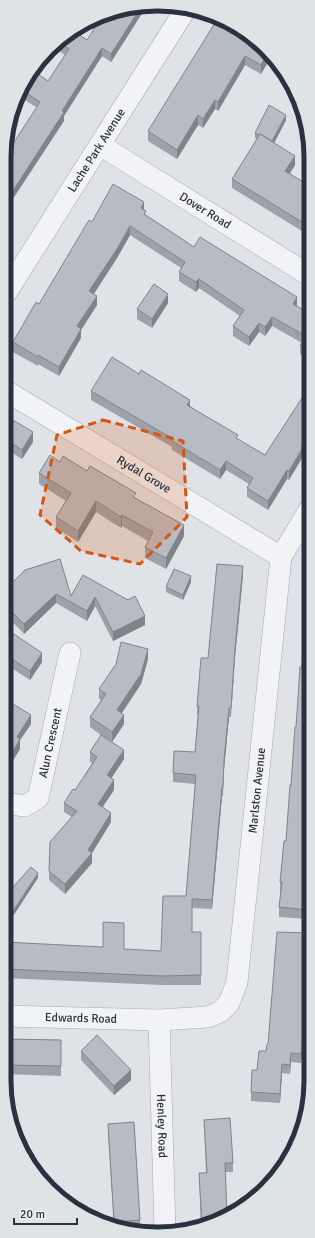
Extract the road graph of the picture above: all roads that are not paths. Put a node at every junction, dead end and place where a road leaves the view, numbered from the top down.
1 (183, 13) edge
2 (100, 145) junction
3 (304, 271) edge
4 (11, 285) edge
5 (11, 394) edge
6 (304, 518) edge
7 (281, 557) junction
8 (70, 653) dead end
9 (11, 804) edge
10 (11, 1016) edge
11 (159, 1020) junction
12 (165, 1227) edge

1 - 2 street, Lache Park Avenue
2 - 3 street, Dover Road
2 - 4 street, Lache Park Avenue
5 - 7 street, Rydal Grove
6 - 7 street, Marlston Avenue
7 - 11 street, Marlston Avenue
8 - 9 street, Alun Crescent
10 - 11 street, Edwards Road
11 - 12 street, Henley Road

